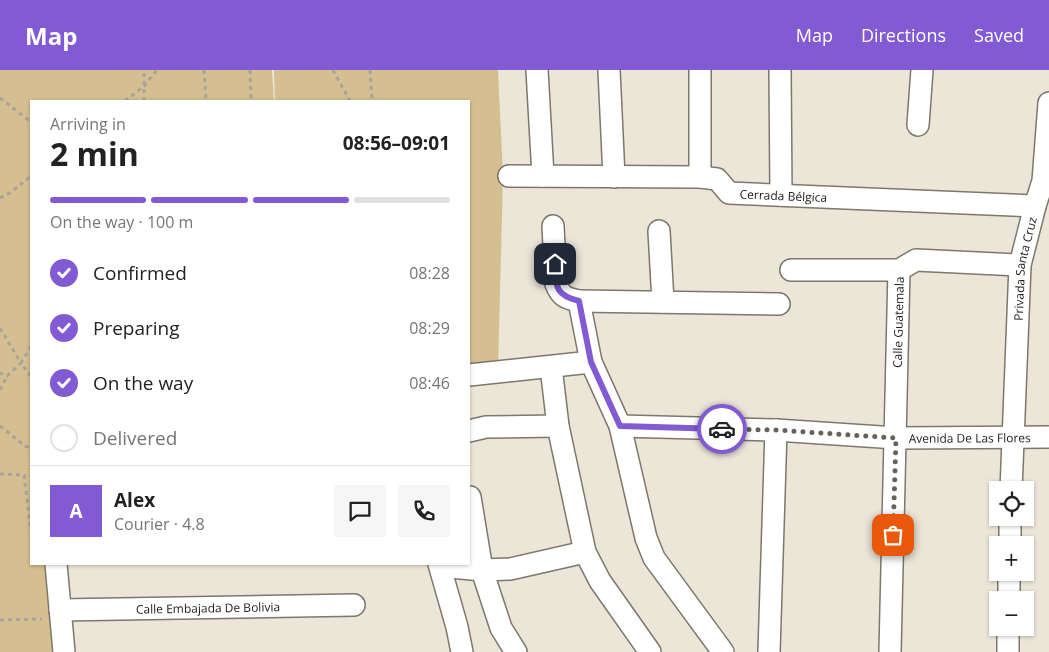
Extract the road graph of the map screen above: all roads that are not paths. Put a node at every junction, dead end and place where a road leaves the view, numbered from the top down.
1 (537, 70) edge
2 (609, 70) edge
3 (700, 70) edge
4 (780, 70) edge
5 (922, 70) edge
6 (1049, 104) edge
7 (918, 125) dead end
8 (509, 176) dead end
9 (544, 176) junction
10 (614, 177) junction
11 (700, 177) junction
12 (781, 195) junction
13 (1034, 206) junction
14 (553, 226) dead end
15 (659, 231) dead end
16 (1020, 265) junction
17 (791, 270) dead end
18 (899, 270) junction
19 (579, 301) junction
20 (663, 302) junction
21 (779, 304) dead end
22 (591, 362) junction
23 (551, 367) junction
24 (470, 375) edge
25 (558, 426) junction
26 (620, 426) junction
27 (470, 430) edge
28 (776, 430) junction
29 (1012, 436) junction
30 (1049, 437) edge
31 (896, 438) junction
32 (1011, 481) edge
33 (470, 497) dead end
34 (585, 552) junction
35 (56, 565) edge
36 (440, 565) edge
37 (482, 570) junction
38 (354, 605) dead end
39 (51, 610) junction
40 (1008, 636) edge
41 (64, 652) edge
42 (462, 652) edge
43 (516, 652) edge
44 (650, 652) edge
45 (723, 652) edge
46 (769, 652) edge
47 (890, 652) edge
48 (1008, 652) edge

1 - 9 street
2 - 10 street
3 - 11 street
4 - 12 street
5 - 7 street
6 - 13 street, Privada Santa Cruz
8 - 9 street, Cerrada Bélgica
9 - 10 street, Cerrada Bélgica
10 - 11 street, Cerrada Bélgica
11 - 12 street, Cerrada Bélgica
12 - 13 street, Cerrada Bélgica
13 - 16 street, Privada Santa Cruz
14 - 19 street
15 - 20 street
16 - 18 street, Calle Guatemala
16 - 29 street, Privada Santa Cruz
17 - 18 street
18 - 31 street, Calle Guatemala
19 - 20 street
19 - 22 street
20 - 21 street
22 - 23 street
22 - 26 street
23 - 24 street
23 - 25 street
25 - 27 street
25 - 34 street
26 - 28 street, Avenida De Las Flores
26 - 45 street
28 - 31 street, Avenida De Las Flores
28 - 46 street
29 - 30 street, Avenida De Las Flores
29 - 31 street, Avenida De Las Flores
29 - 32 street, Privada Santa Cruz
31 - 47 street, Calle Guatemala
33 - 37 street
34 - 37 street
34 - 44 street
35 - 39 street
36 - 37 street
36 - 42 street
37 - 43 street
38 - 39 street, Calle Embajada De Bolivia
39 - 41 street
40 - 48 street

